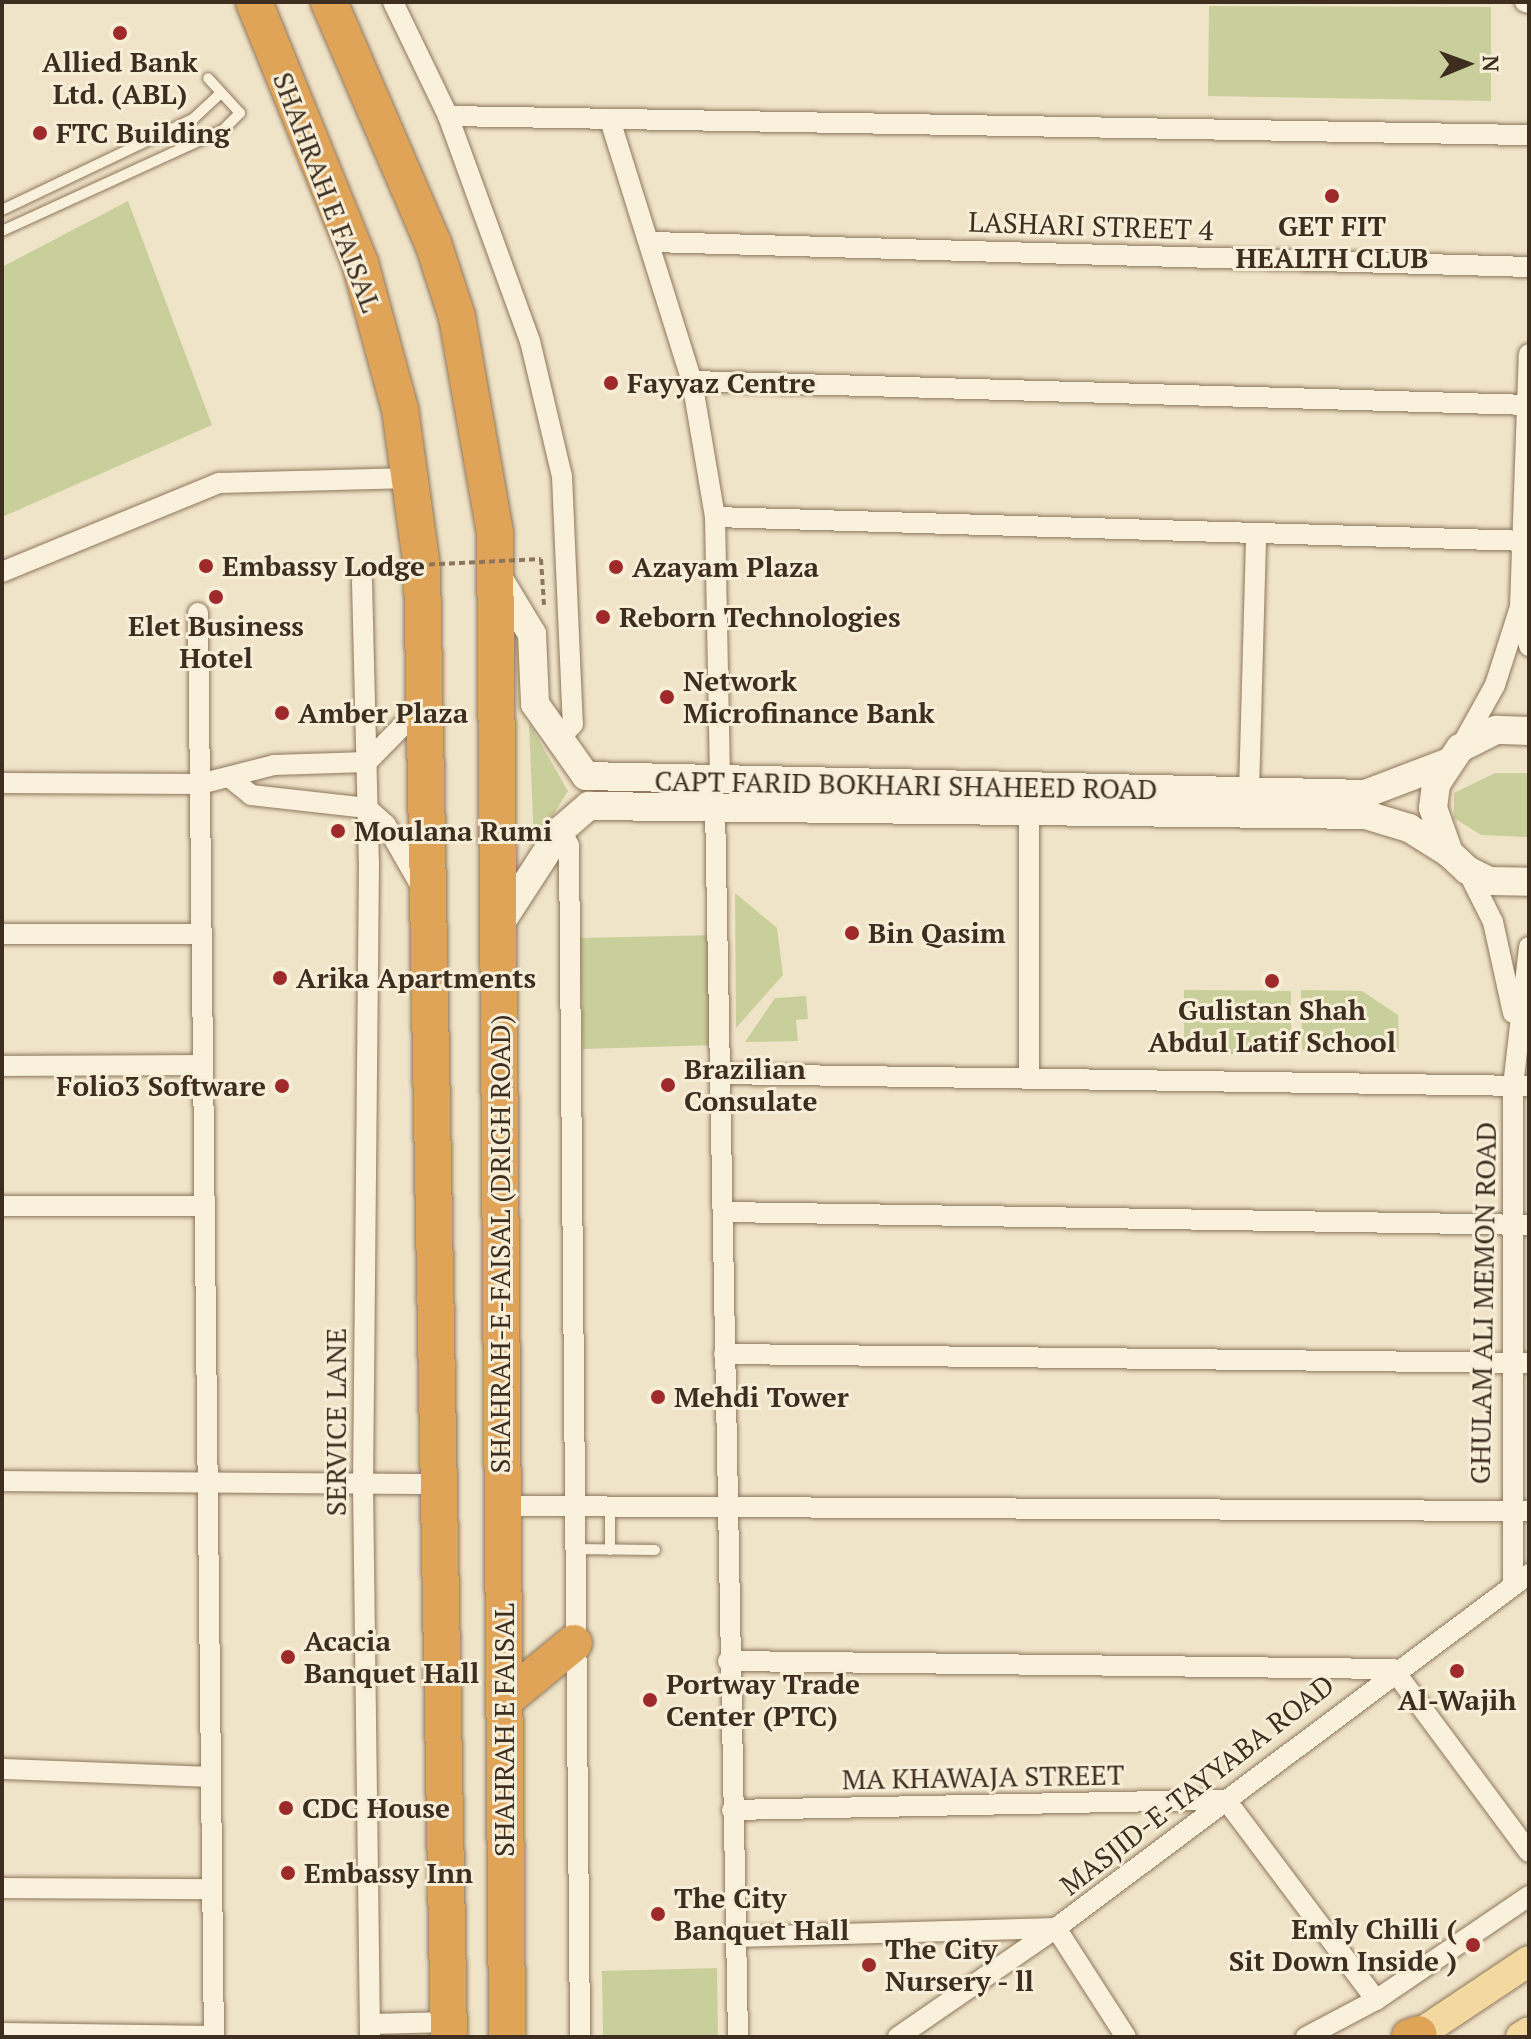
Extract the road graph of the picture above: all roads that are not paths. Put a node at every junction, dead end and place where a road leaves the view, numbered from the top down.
1 (254, 2) edge
2 (329, 2) edge
3 (350, 2) edge
4 (393, 2) edge
5 (208, 78) dead end
6 (219, 95) junction
7 (374, 101) junction
8 (448, 116) junction
9 (610, 120) junction
10 (1529, 135) edge
11 (2, 210) edge
12 (2, 231) edge
13 (652, 242) junction
14 (1529, 267) edge
15 (1529, 354) edge
16 (692, 381) junction
17 (1528, 405) edge
18 (412, 478) junction
19 (715, 517) junction
20 (1256, 533) junction
21 (1525, 541) edge
22 (2, 572) edge
23 (497, 576) junction
24 (362, 581) dead end
25 (1524, 607) edge
26 (198, 613) dead end
27 (1529, 646) edge
28 (429, 699) junction
29 (1529, 731) edge
30 (557, 741) junction
31 (1453, 755) junction
32 (367, 762) junction
33 (234, 781) junction
34 (2, 783) edge
35 (200, 784) junction
36 (1249, 791) junction
37 (717, 794) junction
38 (367, 808) junction
39 (1029, 812) junction
40 (561, 830) junction
41 (1458, 861) junction
42 (1529, 882) edge
43 (433, 909) junction
44 (498, 927) junction
45 (2, 934) edge
46 (198, 934) junction
47 (1529, 947) edge
48 (1515, 1021) junction
49 (199, 1065) junction
50 (2, 1066) edge
51 (718, 1074) junction
52 (1029, 1078) junction
53 (1521, 1086) edge
54 (2, 1206) edge
55 (200, 1206) junction
56 (723, 1212) junction
57 (1520, 1225) edge
58 (724, 1354) junction
59 (1520, 1362) edge
60 (2, 1481) edge
61 (204, 1483) junction
62 (363, 1484) junction
63 (444, 1484) junction
64 (573, 1505) junction
65 (502, 1506) junction
66 (610, 1506) junction
67 (727, 1507) junction
68 (1519, 1510) edge
69 (573, 1549) junction
70 (610, 1550) junction
71 (655, 1550) dead end
72 (1521, 1579) edge
73 (574, 1643) junction
74 (728, 1661) junction
75 (1393, 1669) junction
76 (506, 1699) junction
77 (2, 1769) edge
78 (208, 1777) junction
79 (1226, 1800) junction
80 (732, 1810) junction
81 (1529, 1852) edge
82 (2, 1888) edge
83 (212, 1889) junction
84 (1529, 1896) edge
85 (1056, 1928) junction
86 (735, 1937) junction
87 (505, 1954) junction
88 (1529, 1961) edge
89 (1376, 2000) junction
90 (370, 2030) edge
91 (449, 2030) edge
92 (1529, 2032) edge
93 (2, 2033) edge
94 (1415, 2036) edge
95 (214, 2037) edge
96 (507, 2037) edge
97 (531, 2037) edge
98 (580, 2037) edge
99 (738, 2037) edge
100 (898, 2037) edge
101 (1126, 2037) edge
102 (1306, 2037) edge
103 (1521, 2037) edge

1 - 18 highway, SHAHRAH E FAISAL
2 - 7 highway, SHAHRAH-E-FAISAL (DRIGH ROAD)
3 - 7 highway
4 - 8 street
5 - 6 lane
6 - 11 lane
6 - 12 lane
7 - 23 highway, SHAHRAH-E-FAISAL (DRIGH ROAD)
8 - 9 street
8 - 30 street
9 - 10 street
9 - 13 street
13 - 14 street, LASHARI STREET 4
13 - 16 street
15 - 17 street
16 - 17 street
16 - 19 street
17 - 21 street
18 - 22 street
18 - 28 highway, SHAHRAH E FAISAL
19 - 20 street
19 - 37 street
20 - 21 street
20 - 36 street
21 - 25 street
23 - 30 street, CAPT FARID BOKHARI SHAHEED ROAD
23 - 44 highway, SHAHRAH-E-FAISAL (DRIGH ROAD)
24 - 32 street, SERVICE LANE
25 - 27 street
25 - 31 street
26 - 35 street
28 - 32 street
28 - 43 highway, SHAHRAH E FAISAL
29 - 31 street, CAPT FARID BOKHARI SHAHEED ROAD
30 - 37 street, CAPT FARID BOKHARI SHAHEED ROAD
31 - 36 street, CAPT FARID BOKHARI SHAHEED ROAD
31 - 41 street
32 - 33 street
32 - 38 street, SERVICE LANE
33 - 35 street
33 - 38 street
34 - 35 street
35 - 46 street
36 - 37 street, CAPT FARID BOKHARI SHAHEED ROAD
37 - 39 street, CAPT FARID BOKHARI SHAHEED ROAD
37 - 40 street, CAPT FARID BOKHARI SHAHEED ROAD
37 - 51 street
38 - 43 street
38 - 62 street, SERVICE LANE
39 - 41 street, CAPT FARID BOKHARI SHAHEED ROAD
39 - 52 street
40 - 44 street, CAPT FARID BOKHARI SHAHEED ROAD
40 - 64 street
41 - 42 street, CAPT FARID BOKHARI SHAHEED ROAD
41 - 48 street
43 - 63 highway, SHAHRAH-E-FAISAL (DRIGH ROAD)
44 - 65 highway, SHAHRAH-E-FAISAL (DRIGH ROAD)
45 - 46 street
46 - 49 street
47 - 48 street
48 - 53 street, GHULAM ALI MEMON ROAD
49 - 50 street
49 - 55 street
51 - 52 street
51 - 56 street
52 - 53 street
53 - 57 street, GHULAM ALI MEMON ROAD
54 - 55 street
55 - 61 street
56 - 57 street
56 - 58 street
57 - 59 street, GHULAM ALI MEMON ROAD
58 - 59 street
58 - 67 street
59 - 68 street, GHULAM ALI MEMON ROAD
60 - 61 street
61 - 62 street
61 - 78 street
62 - 63 street
62 - 90 street, SERVICE LANE
63 - 91 highway, SHAHRAH-E-FAISAL (DRIGH ROAD)
64 - 65 street
64 - 66 street
64 - 69 street
65 - 76 highway, SHAHRAH E FAISAL
66 - 67 street
66 - 70 lane
67 - 68 street
67 - 74 street
68 - 72 street, GHULAM ALI MEMON ROAD
69 - 70 lane
69 - 73 street
70 - 71 lane
72 - 75 street, MASJID-E-TAYYABA ROAD
73 - 76 highway
73 - 98 street
74 - 75 street
74 - 80 street
75 - 79 street, MASJID-E-TAYYABA ROAD
75 - 81 street
76 - 87 highway, SHAHRAH E FAISAL
77 - 78 street
78 - 83 street
79 - 80 street, MA KHAWAJA STREET
79 - 85 street, MASJID-E-TAYYABA ROAD
79 - 89 street
80 - 86 street
82 - 83 street
83 - 95 street
84 - 89 street
85 - 86 street
85 - 100 street, MASJID-E-TAYYABA ROAD
85 - 101 street
86 - 99 street
87 - 96 highway
87 - 97 highway
88 - 94 main road
89 - 102 street
90 - 91 street
92 - 103 main road
93 - 95 street

